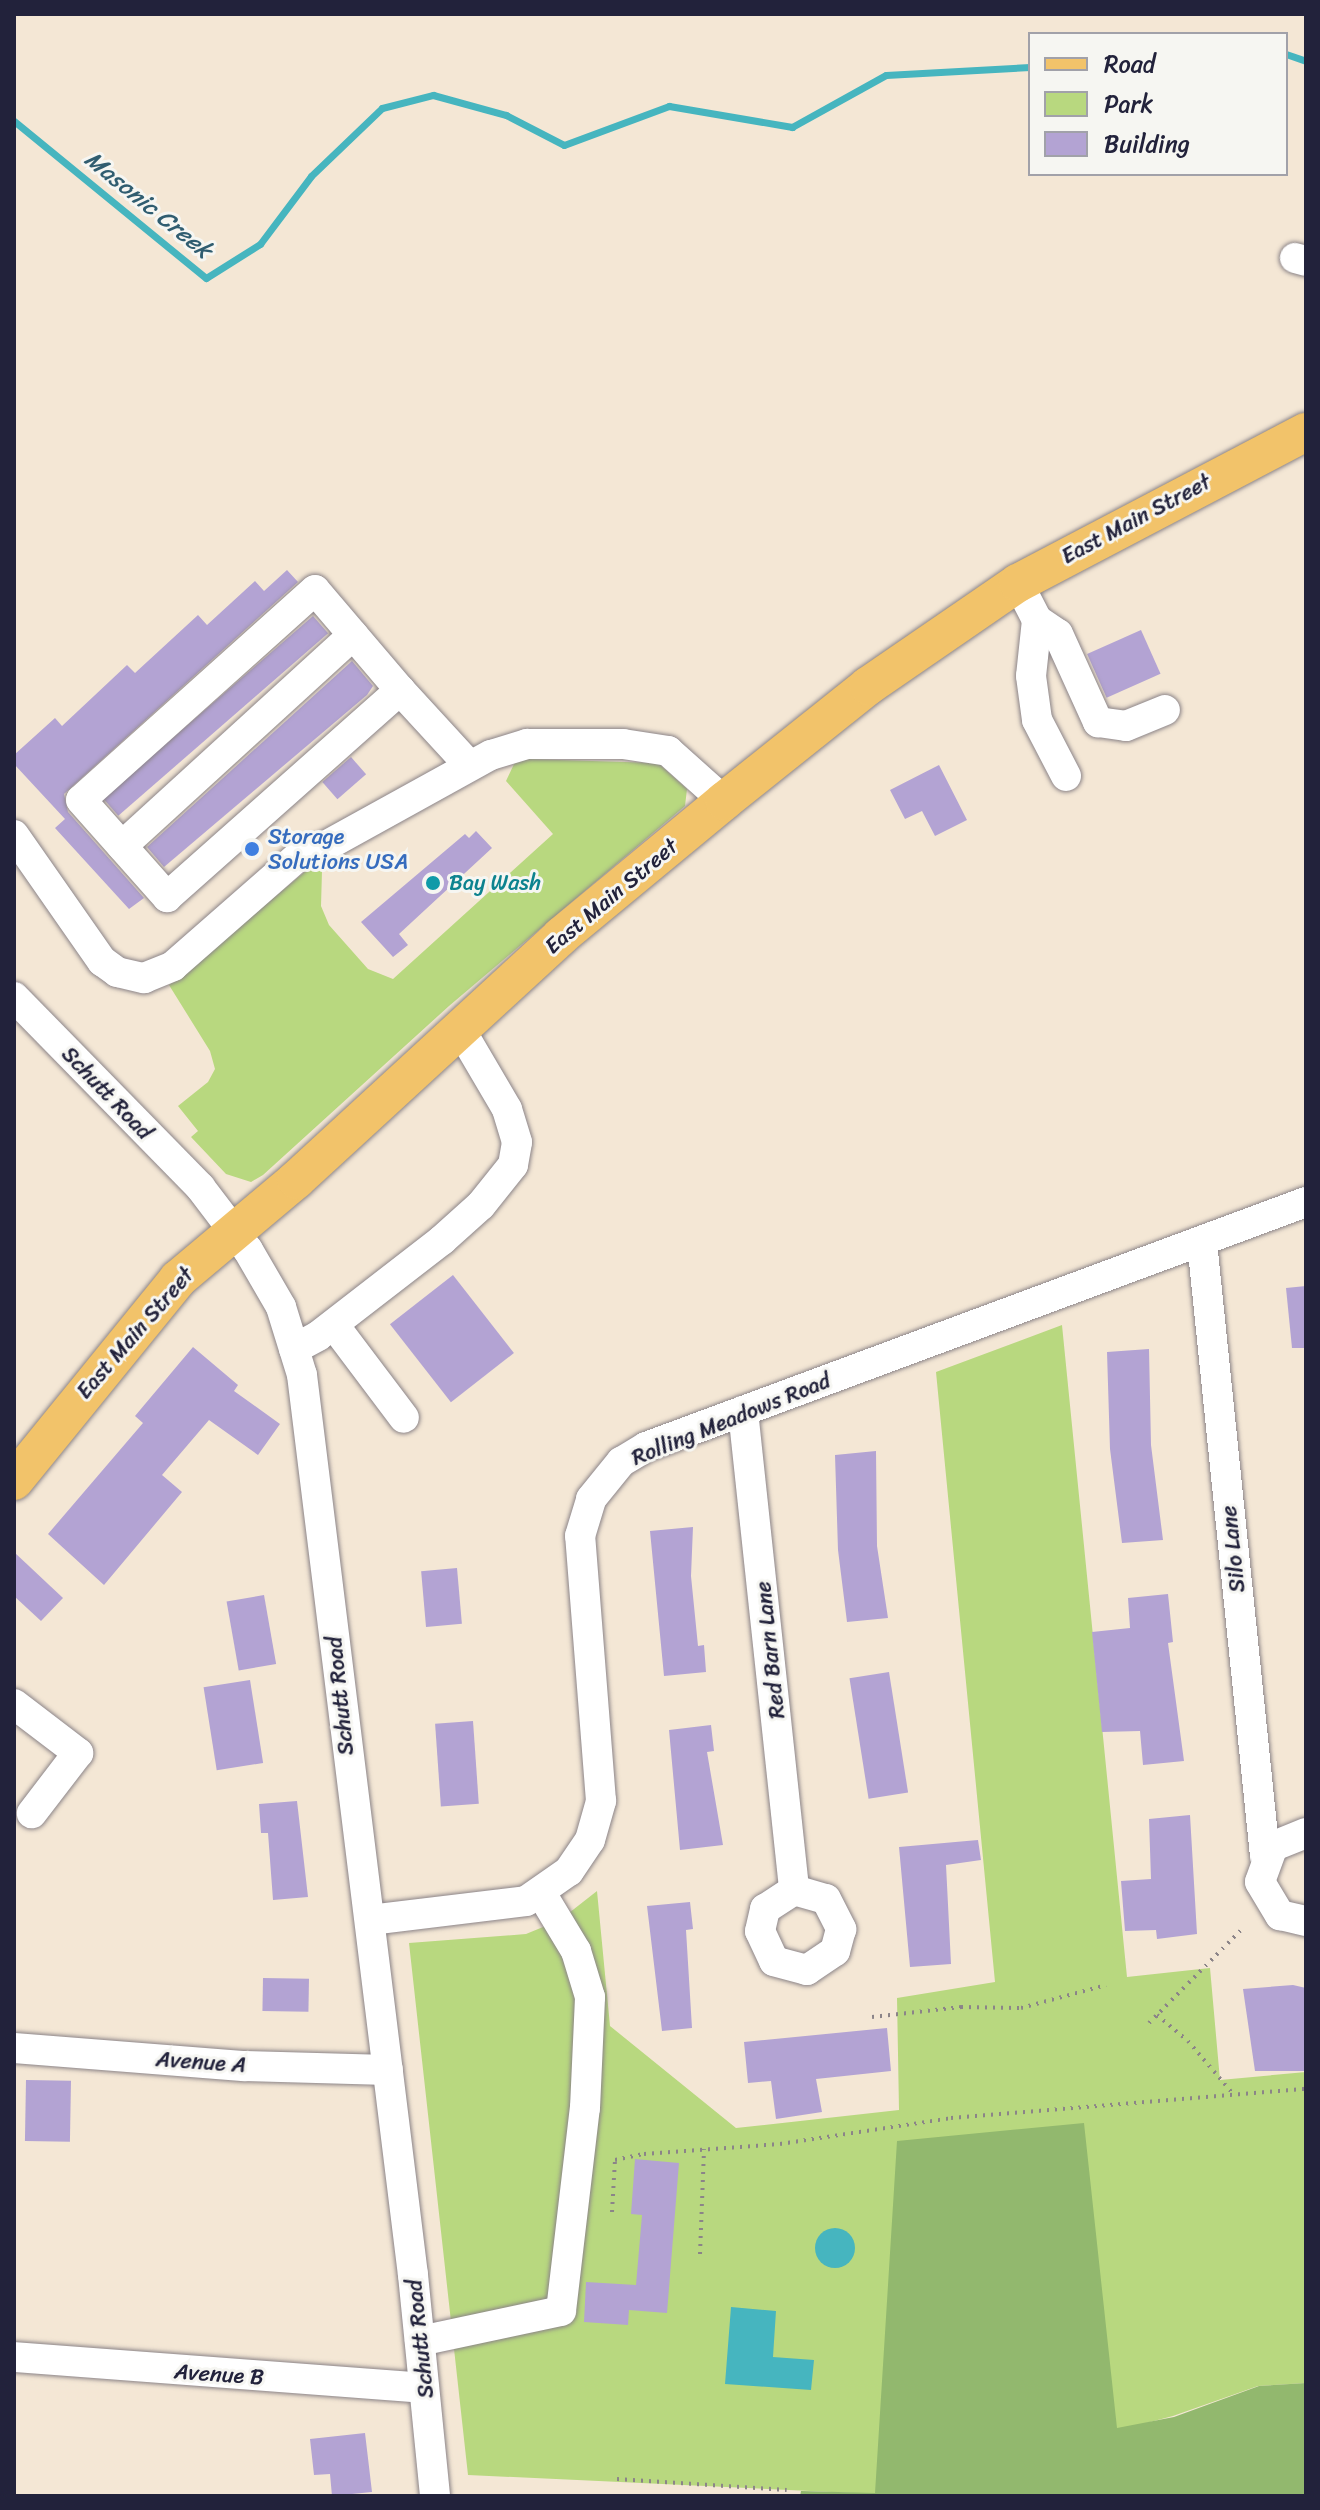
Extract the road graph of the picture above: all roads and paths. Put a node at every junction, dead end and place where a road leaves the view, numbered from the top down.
1 (1306, 432) edge
2 (1018, 583) junction
3 (1037, 620) junction
4 (353, 635) junction
5 (400, 690) junction
6 (1165, 710) dead end
7 (469, 765) junction
8 (1066, 776) dead end
9 (724, 801) junction
10 (14, 835) edge
11 (122, 846) junction
12 (14, 997) edge
13 (460, 1029) junction
14 (1306, 1202) edge
15 (234, 1232) junction
16 (1202, 1242) junction
17 (334, 1325) junction
18 (294, 1349) junction
19 (743, 1411) junction
20 (404, 1418) dead end
21 (14, 1481) edge
22 (14, 1704) edge
23 (32, 1813) dead end
24 (1306, 1833) edge
25 (1265, 1856) junction
26 (794, 1890) dead end
27 (541, 1893) junction
28 (370, 1920) junction
29 (1306, 1921) edge
30 (1241, 1930) dead end
31 (1106, 1985) dead end
32 (1157, 2015) junction
33 (872, 2017) dead end
34 (1149, 2023) dead end
35 (14, 2048) edge
36 (388, 2070) junction
37 (1306, 2089) edge
38 (1234, 2095) junction
39 (704, 2149) junction
40 (612, 2212) dead end
41 (700, 2254) dead end
42 (420, 2341) junction
43 (14, 2357) edge
44 (424, 2388) junction
45 (617, 2479) dead end
46 (787, 2490) dead end
47 (435, 2496) edge

1 - 2 main road, East Main Street
2 - 3 street
2 - 9 main road, East Main Street
3 - 6 street
3 - 8 street
4 - 5 street
4 - 11 street
4 - 11 street
5 - 7 street
5 - 11 street
7 - 9 street
7 - 10 street
9 - 13 main road, East Main Street
12 - 15 street, Schutt Road
13 - 15 main road, East Main Street
13 - 17 street
14 - 16 street, Rolling Meadows Road
15 - 18 street, Schutt Road
15 - 21 main road, East Main Street
16 - 19 street, Rolling Meadows Road
16 - 25 street, Silo Lane
17 - 18 street
17 - 20 street
18 - 28 street, Schutt Road
19 - 26 street, Red Barn Lane
19 - 27 street, Rolling Meadows Road
22 - 23 street
24 - 25 street
25 - 29 street, Silo Lane
27 - 28 street, Rolling Meadows Road
27 - 42 street
28 - 36 street, Schutt Road
30 - 32 path
31 - 33 path
32 - 34 path
32 - 38 path
35 - 36 street, Avenue A
36 - 42 street, Schutt Road
37 - 38 path
38 - 39 path
39 - 40 path
39 - 41 path
42 - 44 street, Schutt Road
43 - 44 street, Avenue B
44 - 47 street, Schutt Road
45 - 46 path

